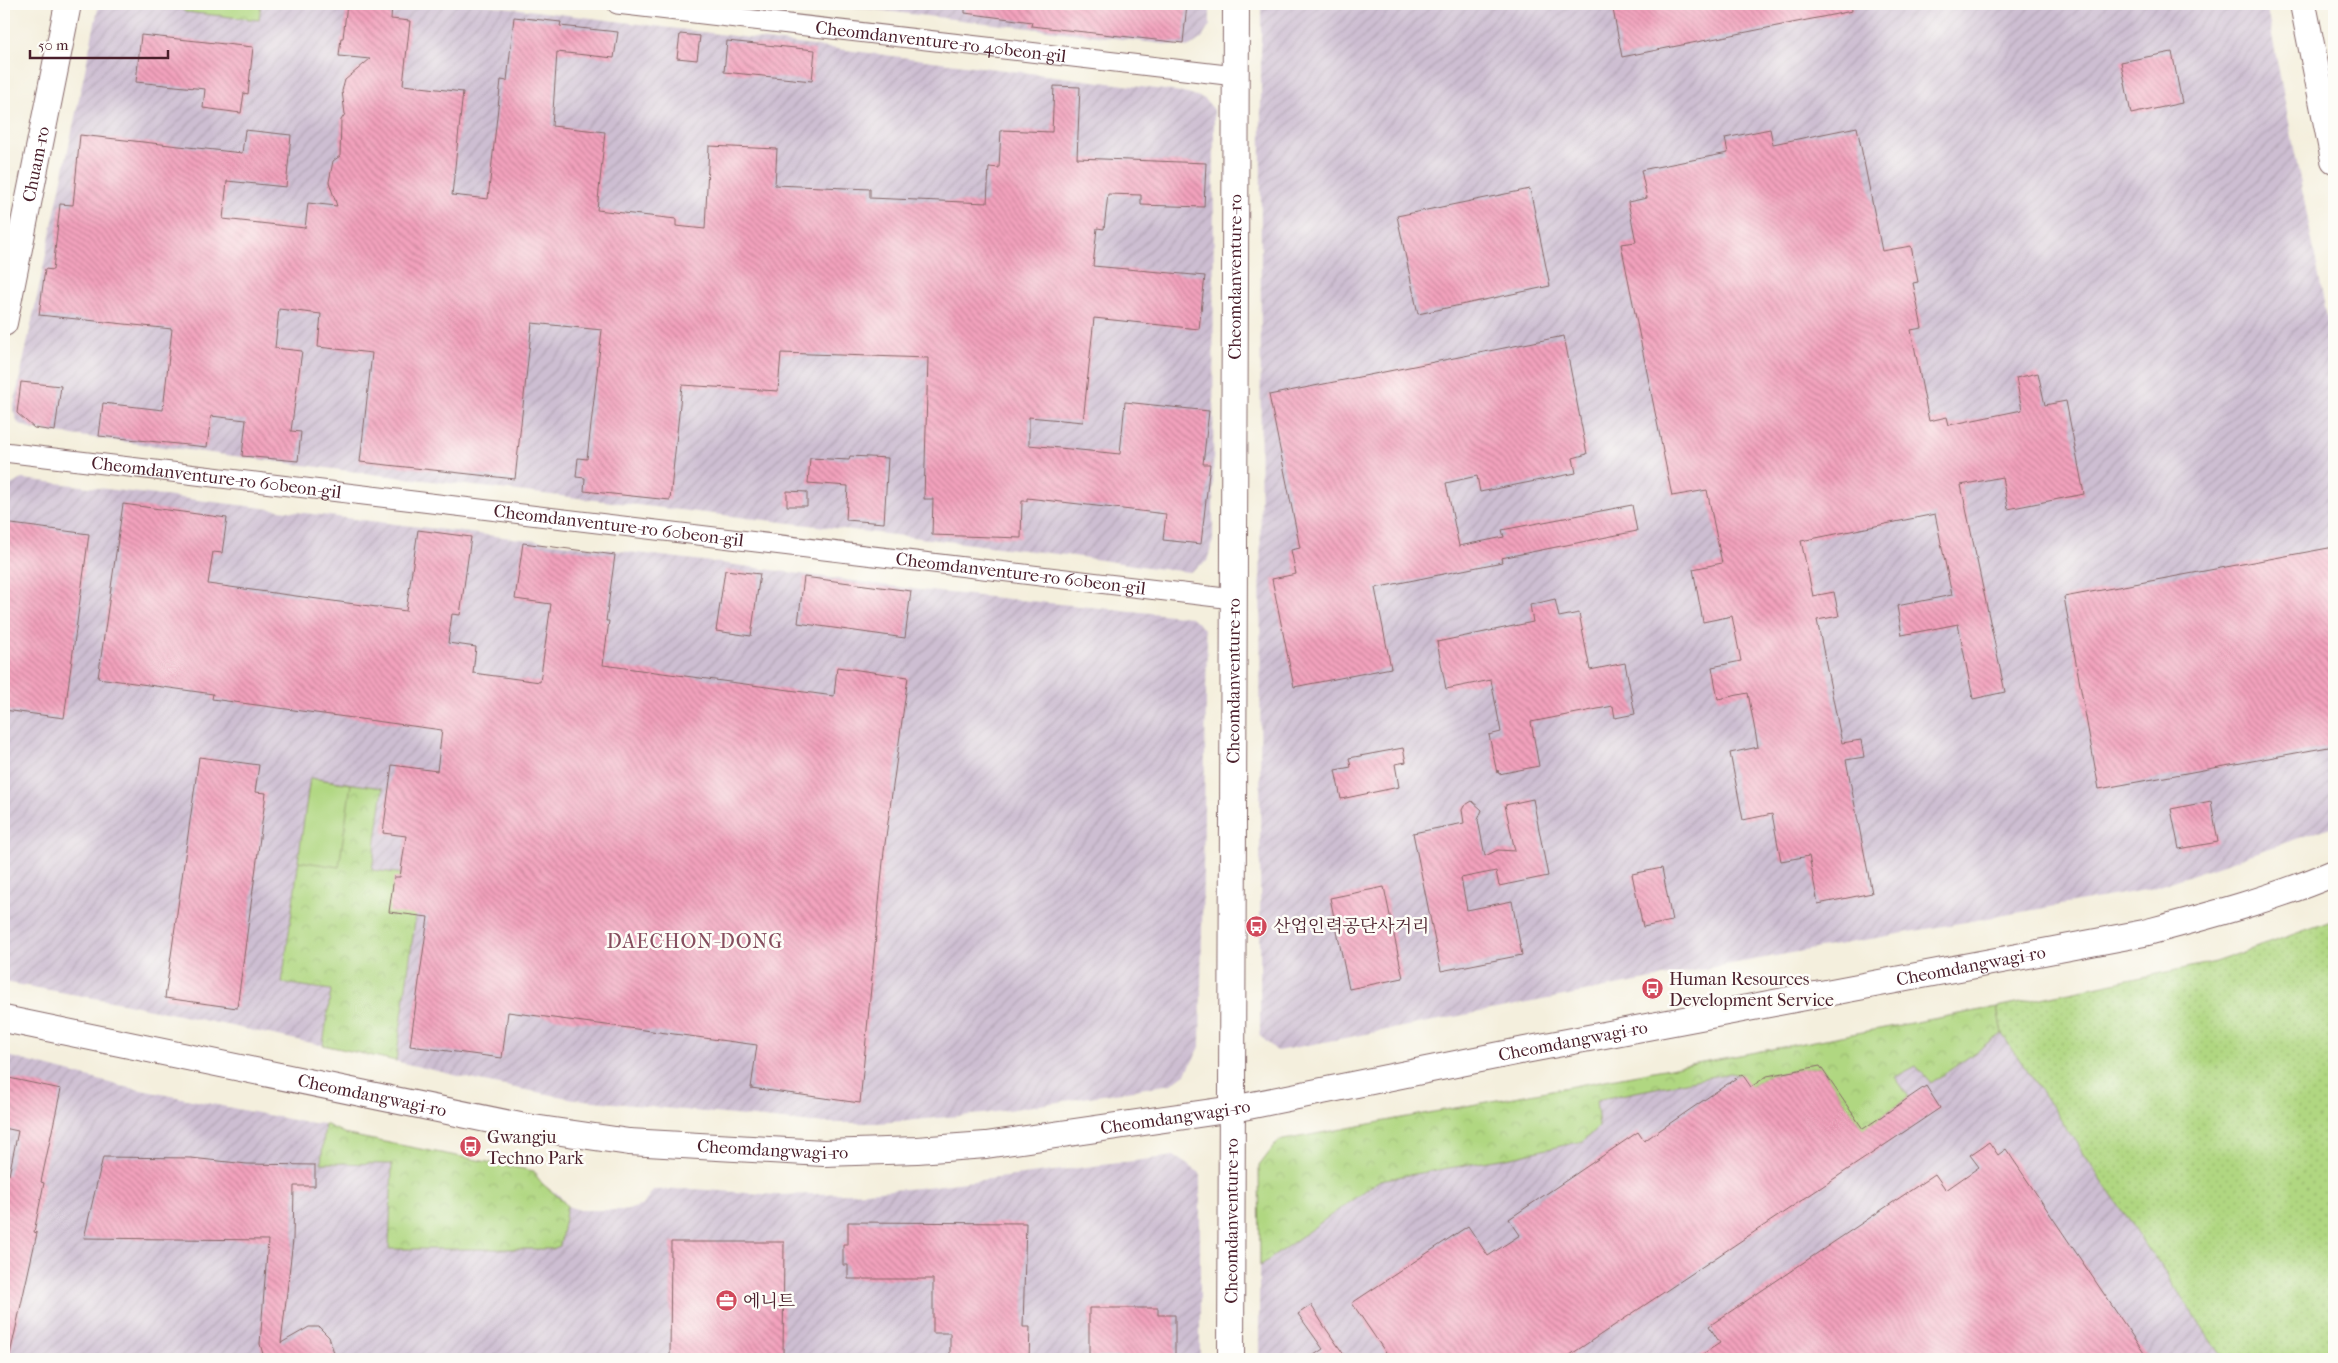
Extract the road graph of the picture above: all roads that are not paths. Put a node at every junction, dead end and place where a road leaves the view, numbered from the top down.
1 (68, 4) edge
2 (617, 4) edge
3 (1236, 4) edge
4 (2303, 4) edge
5 (1235, 76) junction
6 (2334, 160) edge
7 (4, 323) edge
8 (4, 452) edge
9 (1233, 599) junction
10 (2334, 873) edge
11 (4, 1019) edge
12 (1233, 1109) junction
13 (1231, 1359) edge

1 - 7 main road, Chuam-ro
2 - 5 street, Cheomdanventure-ro 40beon-gil
3 - 5 main road, Cheomdanventure-ro
4 - 6 main road
5 - 9 main road, Cheomdanventure-ro
8 - 9 street, Cheomdanventure-ro 60beon-gil
9 - 12 main road, Cheomdanventure-ro
10 - 12 main road, Cheomdangwagi-ro
11 - 12 main road, Cheomdangwagi-ro
12 - 13 main road, Cheomdanventure-ro

